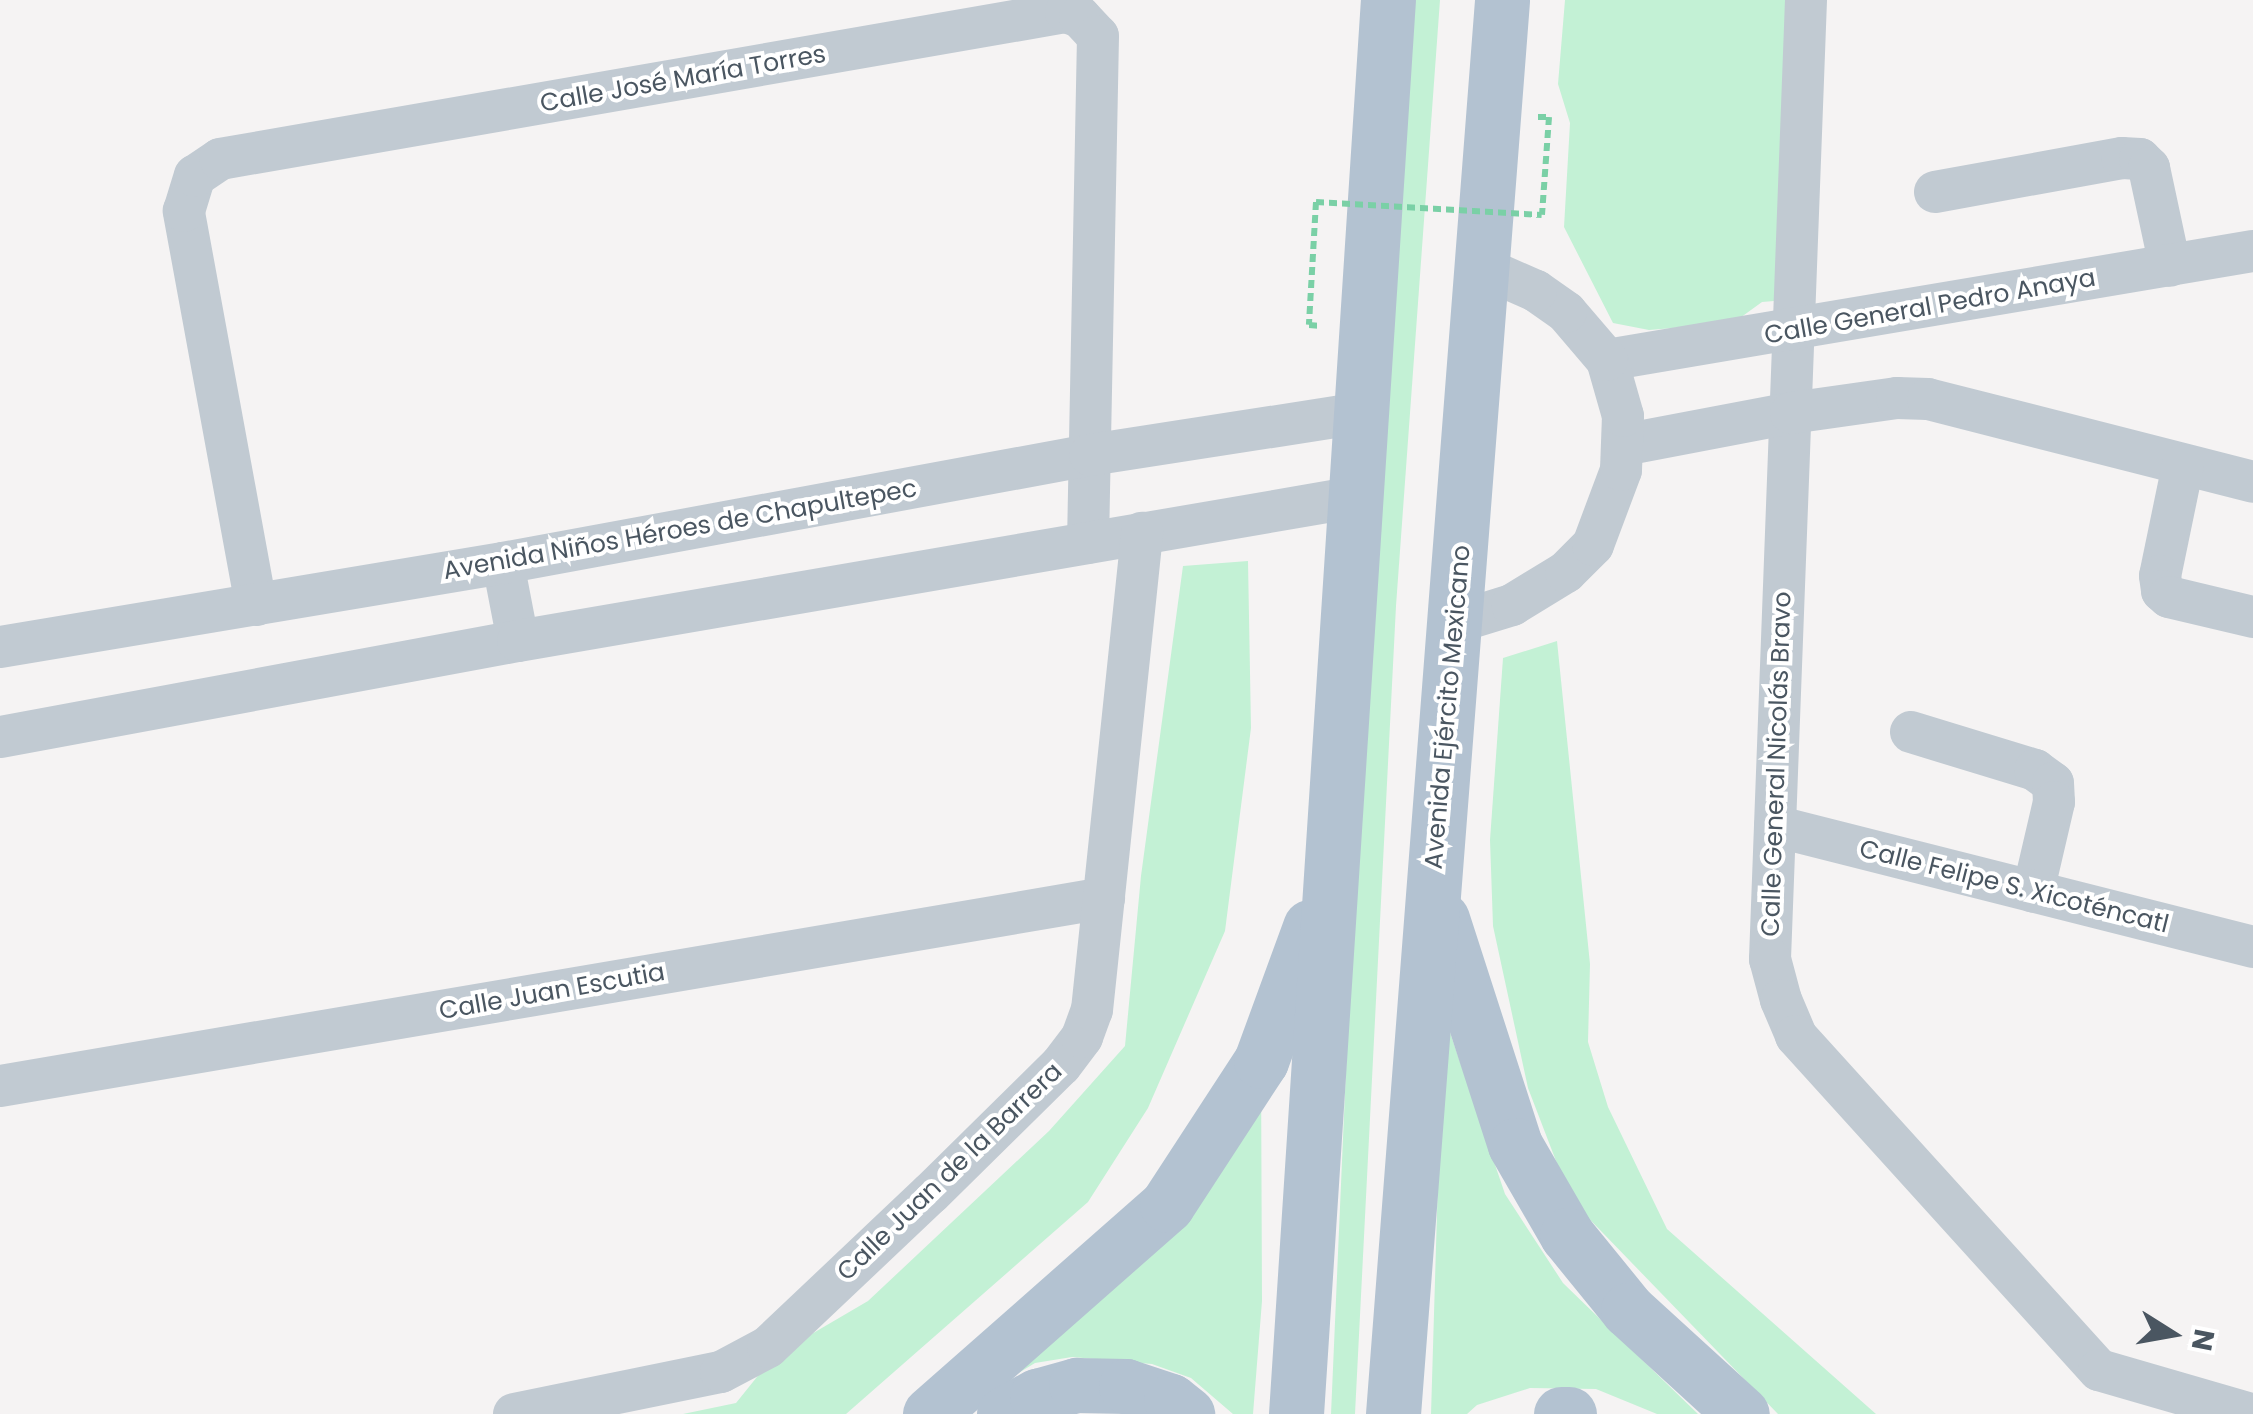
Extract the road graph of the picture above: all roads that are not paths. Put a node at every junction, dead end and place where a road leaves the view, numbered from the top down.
1 (1388, 0) edge
2 (1502, 0) edge
3 (1806, 0) edge
4 (1935, 192) dead end
5 (2253, 251) edge
6 (1479, 266) junction
7 (2170, 266) junction
8 (1794, 331) junction
9 (1607, 360) junction
10 (1361, 413) junction
11 (1791, 413) junction
12 (1623, 445) junction
13 (1090, 455) junction
14 (2183, 464) junction
15 (2253, 482) edge
16 (1356, 497) junction
17 (1142, 534) junction
18 (1088, 543) junction
19 (503, 563) junction
20 (256, 605) junction
21 (2253, 617) edge
22 (1458, 622) junction
23 (518, 640) junction
24 (0, 648) edge
25 (1911, 732) dead end
26 (0, 738) edge
27 (1775, 826) junction
28 (1332, 868) junction
29 (1433, 890) junction
30 (2034, 892) junction
31 (1104, 898) junction
32 (2253, 947) edge
33 (0, 1086) edge
34 (514, 1414) edge
35 (930, 1414) edge
36 (1004, 1414) edge
37 (1187, 1414) edge
38 (1296, 1414) edge
39 (1394, 1414) edge
40 (1562, 1414) edge
41 (1569, 1414) edge
42 (1742, 1414) edge
43 (2250, 1414) edge

1 - 10 main road
2 - 6 main road, Avenida Ejército Mexicano
3 - 8 street, Calle General Nicolás Bravo
4 - 7 street
5 - 7 street, Calle General Pedro Anaya
6 - 9 street
6 - 22 main road, Avenida Ejército Mexicano
7 - 8 street, Calle General Pedro Anaya
8 - 9 street, Calle General Pedro Anaya
8 - 11 street, Calle General Nicolás Bravo
9 - 12 street
10 - 13 street, Avenida Niños Héroes de Chapultepec
10 - 16 main road
11 - 12 street
11 - 14 street
11 - 27 street, Calle General Nicolás Bravo
12 - 22 street
13 - 18 street, Calle José María Torres
13 - 19 street, Avenida Niños Héroes de Chapultepec
13 - 20 street, Calle José María Torres
14 - 15 street
14 - 21 street
16 - 17 street
16 - 28 main road
17 - 18 street
17 - 31 street, Calle Juan de la Barrera
18 - 23 street
19 - 20 street, Avenida Niños Héroes de Chapultepec
19 - 23 street
20 - 24 street, Avenida Niños Héroes de Chapultepec
22 - 29 main road, Avenida Ejército Mexicano
23 - 26 street
25 - 30 street
27 - 30 street, Calle Felipe S. Xicoténcatl
27 - 43 street, Calle General Nicolás Bravo
28 - 35 main road
28 - 38 main road
29 - 39 main road, Avenida Ejército Mexicano
29 - 42 main road
30 - 32 street, Calle Felipe S. Xicoténcatl
31 - 33 street, Calle Juan Escutia
31 - 34 street, Calle Juan de la Barrera
36 - 37 main road
40 - 41 main road

